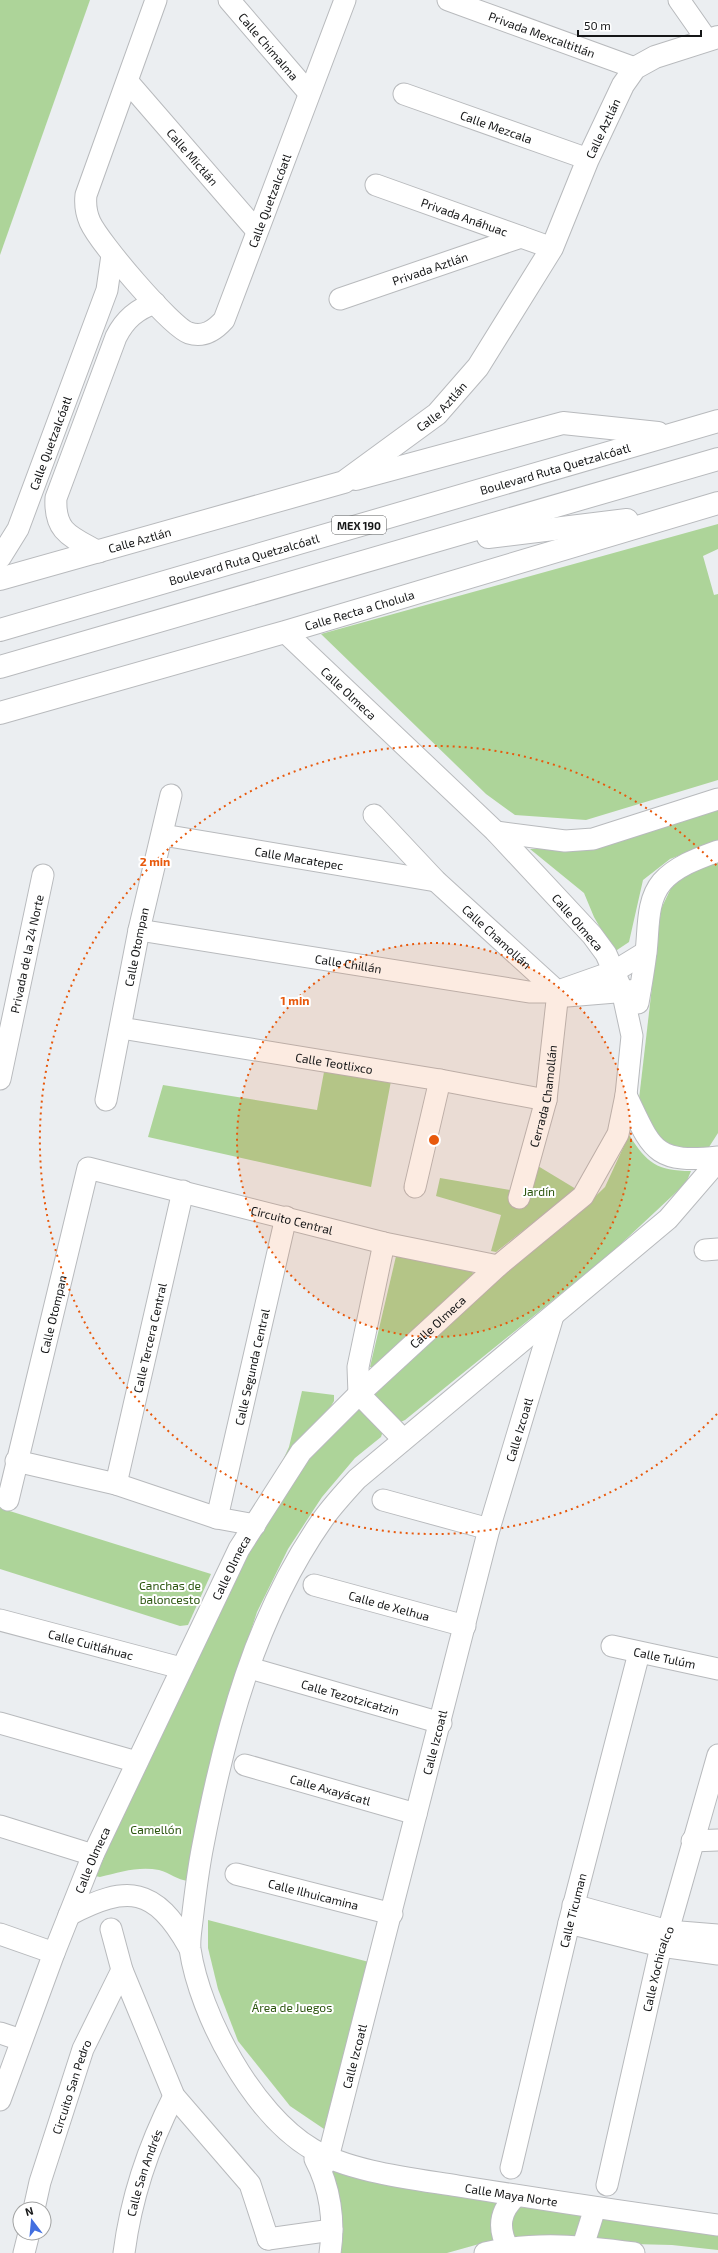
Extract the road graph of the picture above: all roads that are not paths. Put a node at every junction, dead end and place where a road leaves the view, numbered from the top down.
1 (156, 0) edge
2 (229, 0) edge
3 (345, 0) edge
4 (448, 0) edge
5 (679, 0) edge
6 (712, 39) edge
7 (635, 68) junction
8 (128, 82) junction
9 (309, 93) junction
10 (404, 94) dead end
11 (588, 159) junction
12 (376, 185) dead end
13 (257, 231) junction
14 (521, 237) junction
15 (552, 248) junction
16 (112, 256) junction
17 (340, 299) dead end
18 (155, 303) junction
19 (88, 336) junction
20 (112, 346) junction
21 (718, 421) edge
22 (669, 435) junction
23 (718, 459) edge
24 (344, 482) junction
25 (718, 503) edge
26 (691, 512) junction
27 (422, 545) junction
28 (99, 552) junction
29 (0, 558) edge
30 (0, 579) edge
31 (0, 630) edge
32 (285, 632) junction
33 (0, 667) edge
34 (0, 713) edge
35 (171, 795) dead end
36 (718, 799) edge
37 (374, 815) dead end
38 (496, 832) junction
39 (163, 835) junction
40 (718, 851) edge
41 (42, 875) dead end
42 (436, 881) junction
43 (139, 930) junction
44 (646, 952) junction
45 (626, 984) junction
46 (558, 992) junction
47 (121, 1028) junction
48 (0, 1079) edge
49 (440, 1080) junction
50 (626, 1095) junction
51 (106, 1100) dead end
52 (546, 1100) junction
53 (718, 1157) edge
54 (718, 1161) edge
55 (88, 1168) joint
56 (415, 1187) dead end
57 (183, 1191) junction
58 (519, 1198) dead end
59 (286, 1217) junction
60 (384, 1243) junction
61 (498, 1266) junction
62 (552, 1316) junction
63 (359, 1394) junction
64 (403, 1439) junction
65 (16, 1461) junction
66 (116, 1484) junction
67 (8, 1500) dead end
68 (383, 1500) dead end
69 (217, 1518) junction
70 (255, 1525) junction
71 (489, 1529) junction
72 (314, 1585) dead end
73 (0, 1620) edge
74 (465, 1626) junction
75 (612, 1646) dead end
76 (639, 1653) junction
77 (181, 1668) junction
78 (718, 1669) edge
79 (260, 1671) dead end
80 (441, 1722) junction
81 (0, 1723) edge
82 (718, 1755) edge
83 (137, 1762) junction
84 (245, 1765) dead end
85 (416, 1814) junction
86 (0, 1826) edge
87 (718, 1840) edge
88 (692, 1841) junction
89 (93, 1855) junction
90 (236, 1874) dead end
91 (392, 1914) junction
92 (571, 1914) junction
93 (69, 1915) junction
94 (111, 1929) dead end
95 (0, 1934) edge
96 (718, 1935) edge
97 (665, 1938) junction
98 (189, 1947) junction
99 (54, 1953) junction
100 (718, 1954) edge
101 (122, 1970) junction
102 (0, 2033) edge
103 (21, 2040) junction
104 (174, 2096) junction
105 (0, 2100) edge
106 (324, 2164) junction
107 (511, 2168) dead end
108 (607, 2186) dead end
109 (516, 2196) junction
110 (36, 2201) edge
111 (595, 2208) junction
112 (718, 2225) edge
113 (332, 2230) junction
114 (27, 2241) edge
115 (584, 2246) junction
116 (508, 2248) junction
117 (266, 2249) edge
118 (24, 2253) edge
119 (124, 2253) edge
120 (330, 2253) edge
121 (485, 2253) edge
122 (634, 2253) edge

1 - 8 street, Calle Quetzalcóatl
2 - 9 street, Calle Chimalma
3 - 9 street, Calle Quetzalcóatl
4 - 7 street, Privada Mexcaltitlán
5 - 6 street
6 - 7 main road, Calle Aztlán
7 - 11 main road, Calle Aztlán
8 - 13 street, Calle Mictlán
8 - 16 street, Calle Quetzalcóatl
9 - 13 street, Calle Quetzalcóatl
10 - 11 street, Calle Mezcala
11 - 15 main road, Calle Aztlán
12 - 14 street, Privada Anáhuac
13 - 18 street, Calle Quetzalcóatl
14 - 15 street, Privada Anáhuac
14 - 17 street, Privada Aztlán
15 - 24 main road, Calle Aztlán
16 - 18 street, Calle Quetzalcóatl
16 - 19 street, Calle Quetzalcóatl
18 - 20 street
19 - 20 street
19 - 29 street, Calle Quetzalcóatl
20 - 28 street
21 - 22 main road, Boulevard Ruta Quetzalcóatl / MEX 190
22 - 24 main road
22 - 31 main road, Boulevard Ruta Quetzalcóatl / MEX 190
23 - 27 main road
24 - 28 main road, Calle Aztlán
25 - 26 main road, Calle Recta a Cholula
26 - 27 main road
26 - 32 main road, Calle Recta a Cholula
27 - 33 main road
28 - 30 main road, Calle Aztlán
32 - 34 main road, Calle Recta a Cholula
32 - 38 street, Calle Olmeca
35 - 39 street, Calle Otompan
36 - 38 street
37 - 42 street, Calle Chamollán
38 - 45 street, Calle Olmeca
39 - 42 street, Calle Macatepec
39 - 43 street, Calle Otompan
40 - 44 street
41 - 48 street, Privada de la 24 Norte
42 - 46 street, Calle Chamollán
43 - 46 street, Calle Chillán
43 - 47 street, Calle Otompan
44 - 45 street, Calle Chillán
44 - 45 street
45 - 46 street, Calle Chillán
45 - 50 street, Calle Olmeca
46 - 52 street, Cerrada Chamollán
47 - 49 street, Calle Teotlixco
47 - 51 street, Calle Otompan
49 - 52 street, Calle Teotlixco
49 - 56 street
50 - 53 street
50 - 61 street, Calle Olmeca
52 - 58 street, Cerrada Chamollán
54 - 62 street
55 - 57 street, Circuito Central
55 - 65 street, Calle Otompan
57 - 59 street, Circuito Central
57 - 66 street, Calle Tercera Central
59 - 60 street, Circuito Central
59 - 69 street, Calle Segunda Central
60 - 61 street, Circuito Central
60 - 63 street
61 - 63 street, Calle Olmeca
62 - 64 street
62 - 71 street, Calle Izcoatl
63 - 64 street
63 - 70 street, Calle Olmeca
64 - 98 street
65 - 66 street
65 - 67 street, Calle Otompan
66 - 69 street
68 - 71 street
69 - 70 street
70 - 77 street, Calle Olmeca
71 - 74 street, Calle Izcoatl
72 - 74 street, Calle de Xelhua
73 - 77 street, Calle Cuitláhuac
74 - 80 street, Calle Izcoatl
75 - 76 street, Calle Tulúm
76 - 78 street, Calle Tulúm
76 - 92 street, Calle Ticuman
77 - 83 street, Calle Olmeca
79 - 80 street, Calle Tezotzicatzin
80 - 85 street, Calle Izcoatl
81 - 83 street
82 - 88 street, Calle Xochicalco
83 - 89 street, Calle Olmeca
84 - 85 street, Calle Axayácatl
85 - 91 street, Calle Izcoatl
86 - 89 street
87 - 88 street
88 - 97 street, Calle Xochicalco
89 - 93 street, Calle Olmeca
90 - 91 street, Calle Ilhuicamina
91 - 106 street, Calle Izcoatl
92 - 97 street
92 - 107 street, Calle Ticuman
93 - 98 street
93 - 99 street, Calle Olmeca
94 - 101 street
95 - 99 street
96 - 97 street
97 - 100 street
97 - 108 street, Calle Xochicalco
98 - 106 street
99 - 103 street, Calle Olmeca
101 - 104 street
101 - 110 street, Circuito San Pedro
102 - 103 street
103 - 105 street, Calle Olmeca
104 - 117 street
104 - 119 street, Calle San Andrés
106 - 109 street, Calle Maya Norte
106 - 113 street
109 - 111 street, Calle Maya Norte
109 - 116 street
111 - 112 street, Calle Maya Norte
111 - 115 street
113 - 117 street
113 - 120 street
114 - 118 street
115 - 116 street
115 - 122 street
116 - 121 street

